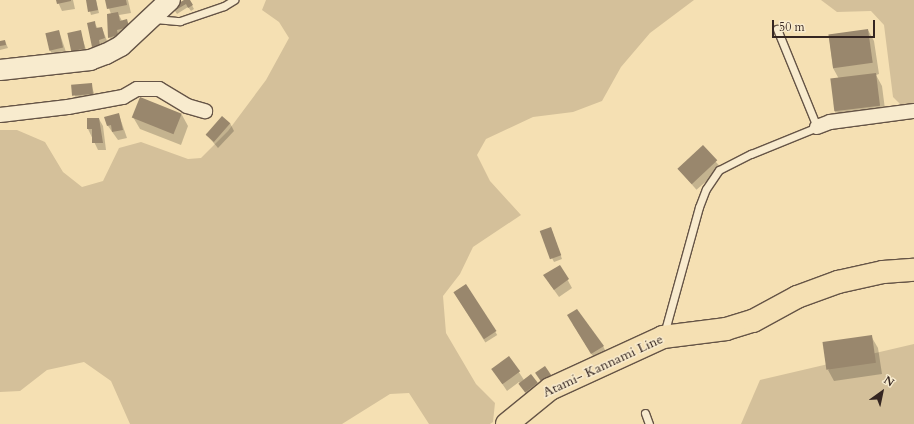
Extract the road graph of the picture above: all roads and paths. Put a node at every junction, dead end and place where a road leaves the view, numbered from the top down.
1 (170, 0) edge
2 (234, 0) edge
3 (151, 18) junction
4 (777, 29) dead end
5 (0, 70) edge
6 (205, 111) dead end
7 (914, 111) edge
8 (0, 115) edge
9 (817, 127) junction
10 (914, 270) edge
11 (663, 337) junction
12 (646, 413) dead end
13 (507, 424) edge
14 (649, 424) edge

1 - 3 main road
2 - 3 lane
3 - 5 main road
4 - 9 lane
6 - 8 street
7 - 9 street
9 - 11 lane
10 - 11 main road, Atami- Kannami Line
11 - 13 main road, Atami- Kannami Line
12 - 14 lane

